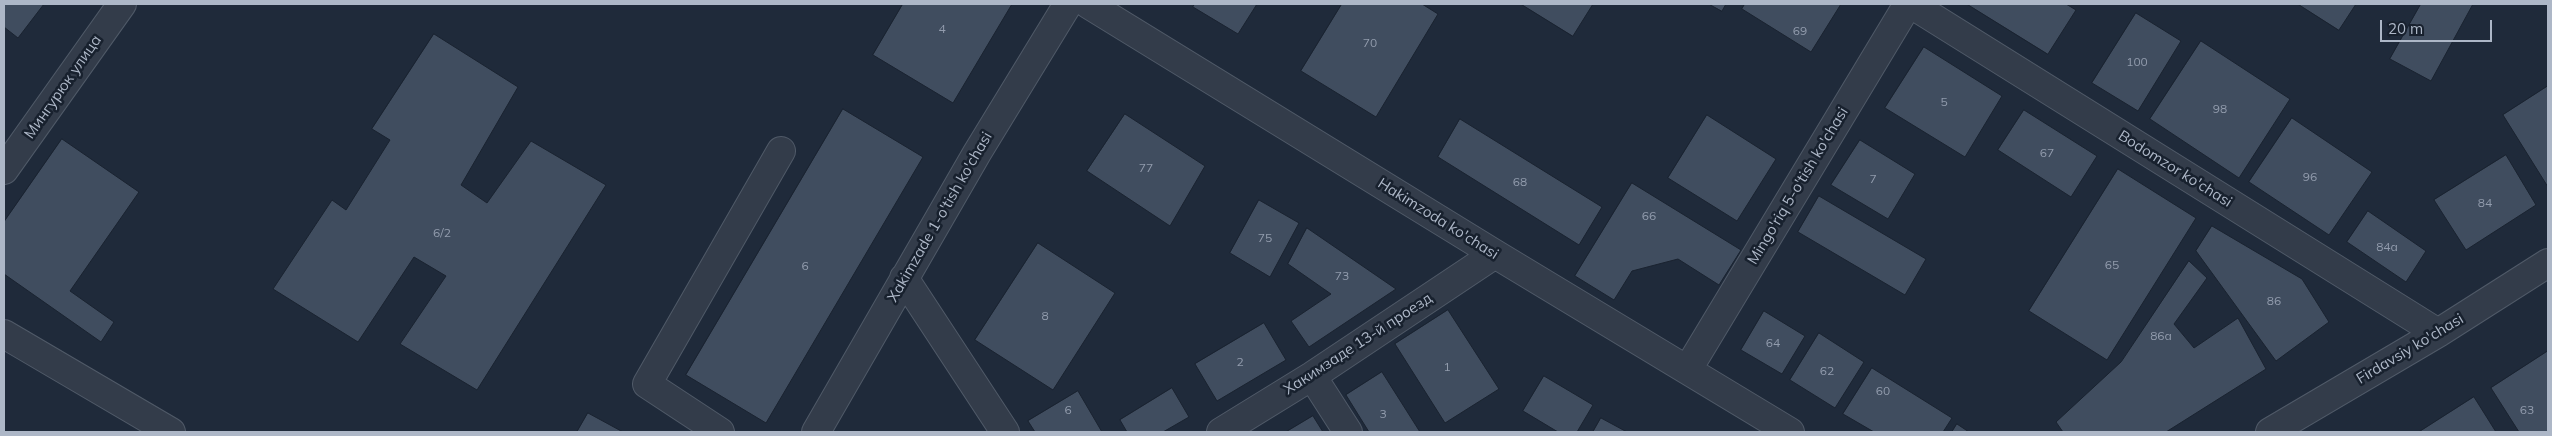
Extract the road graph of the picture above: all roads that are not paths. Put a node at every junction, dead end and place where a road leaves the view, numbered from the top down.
1 (122, 4) edge
2 (1068, 4) edge
3 (1088, 4) edge
4 (1910, 4) edge
5 (781, 151) dead end
6 (4, 170) edge
7 (1495, 254) junction
8 (2548, 264) edge
9 (904, 278) junction
10 (2438, 333) junction
11 (4, 334) edge
12 (1688, 369) junction
13 (1312, 376) junction
14 (171, 432) edge
15 (720, 432) edge
16 (816, 432) edge
17 (1005, 432) edge
18 (1220, 432) edge
19 (1348, 432) edge
20 (1790, 432) edge
21 (2270, 432) edge

1 - 6 street, Мингурюк улица
2 - 9 street, Xakimzade 1-o'tish ko'chasi
3 - 7 street, Hakimzoda ko'chasi
4 - 10 street, Bodomzor ko'chasi
4 - 12 street, Mingo'riq 5-o'tish ko'chasi
5 - 15 street
7 - 12 street, Hakimzoda ko'chasi
7 - 13 street, Хакимзаде 13-й проезд
8 - 10 street, Firdavsiy ko'chasi
9 - 16 street, Xakimzade 1-o'tish ko'chasi
9 - 17 street
10 - 21 street, Firdavsiy ko'chasi
11 - 14 street
12 - 20 street, Hakimzoda ko'chasi
13 - 18 street, Хакимзаде 13-й проезд
13 - 19 street

